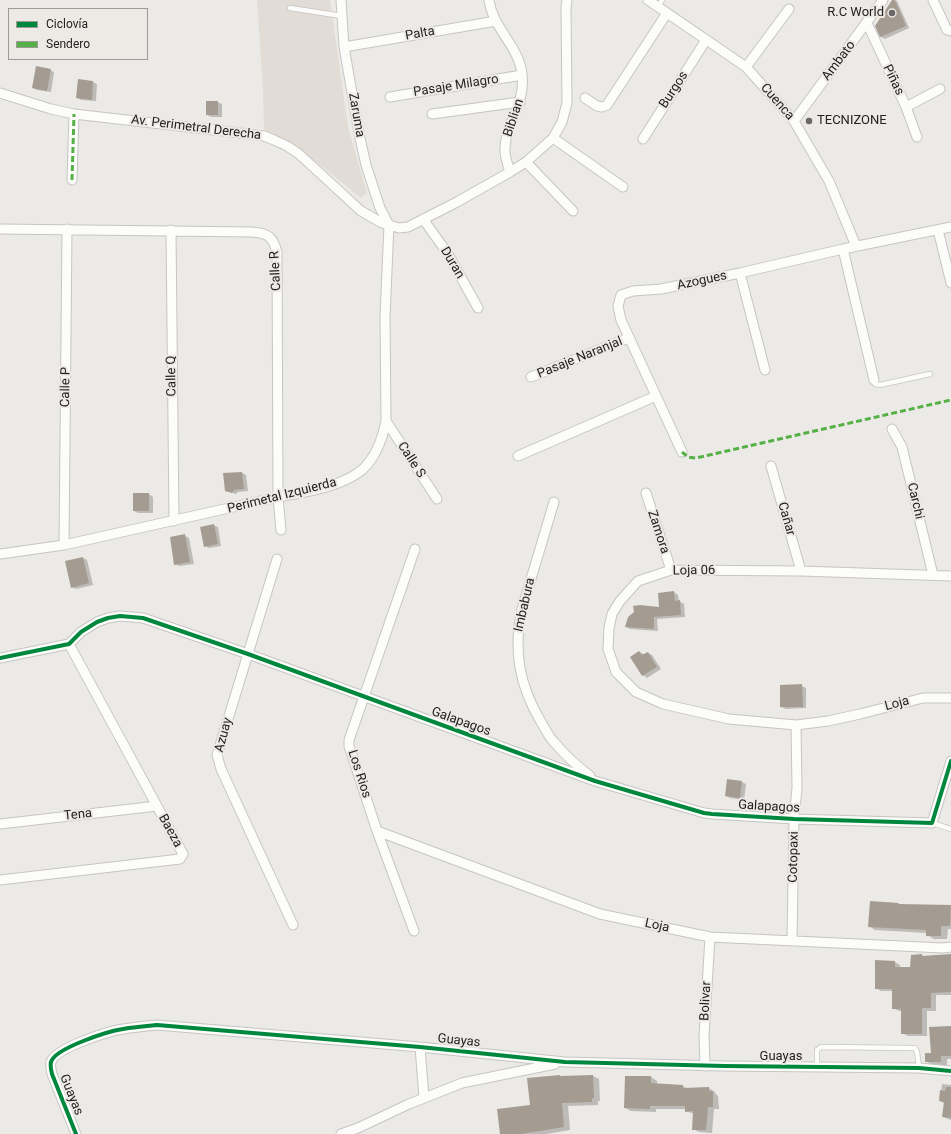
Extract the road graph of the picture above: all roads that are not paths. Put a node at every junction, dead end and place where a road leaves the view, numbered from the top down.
1 (341, 0) edge
2 (489, 0) edge
3 (567, 0) edge
4 (648, 0) edge
5 (933, 0) edge
6 (881, 1) edge
7 (660, 3) edge
8 (290, 8) dead end
9 (789, 9) dead end
10 (668, 13) junction
11 (342, 16) junction
12 (496, 21) junction
13 (866, 23) junction
14 (951, 31) edge
15 (706, 40) junction
16 (344, 47) junction
17 (746, 67) junction
18 (522, 75) junction
19 (940, 89) dead end
20 (0, 93) edge
21 (390, 97) dead end
22 (586, 98) dead end
23 (520, 102) junction
24 (906, 107) junction
25 (74, 114) junction
26 (432, 114) dead end
27 (794, 121) junction
28 (918, 137) dead end
29 (553, 138) junction
30 (643, 139) dead end
31 (526, 162) junction
32 (510, 172) junction
33 (72, 180) dead end
34 (622, 187) dead end
35 (573, 210) dead end
36 (423, 219) junction
37 (389, 225) junction
38 (951, 227) edge
39 (0, 229) edge
40 (67, 229) junction
41 (170, 230) junction
42 (938, 230) junction
43 (856, 246) junction
44 (843, 249) junction
45 (740, 273) junction
46 (951, 283) edge
47 (478, 308) dead end
48 (628, 338) junction
49 (765, 370) dead end
50 (930, 374) dead end
51 (531, 377) dead end
52 (874, 380) joint
53 (656, 396) junction
54 (386, 421) junction
55 (892, 429) dead end
56 (682, 452) dead end
57 (518, 456) dead end
58 (771, 466) dead end
59 (646, 493) dead end
60 (278, 497) junction
61 (437, 499) dead end
62 (554, 502) dead end
63 (174, 521) junction
64 (281, 530) dead end
65 (64, 546) junction
66 (415, 549) dead end
67 (0, 554) edge
68 (277, 559) dead end
69 (671, 570) junction
70 (801, 571) junction
71 (933, 575) junction
72 (951, 576) edge
73 (69, 644) junction
74 (248, 654) junction
75 (0, 658) edge
76 (363, 697) junction
77 (951, 698) edge
78 (796, 725) junction
79 (951, 761) edge
80 (595, 781) junction
81 (157, 806) junction
82 (794, 819) junction
83 (932, 823) junction
84 (0, 824) edge
85 (951, 828) edge
86 (377, 831) junction
87 (0, 880) edge
88 (293, 925) dead end
89 (414, 931) dead end
90 (710, 937) junction
91 (792, 941) junction
92 (951, 947) edge
93 (420, 1047) junction
94 (565, 1062) junction
95 (705, 1066) junction
96 (817, 1067) junction
97 (919, 1068) junction
98 (951, 1071) edge
99 (424, 1098) junction
100 (76, 1134) edge
101 (341, 1134) edge

1 - 11 street, Zaruma
2 - 12 street, Biblian
3 - 29 street
4 - 7 street, Cuenca
5 - 14 street
6 - 13 street, Ambato
7 - 10 street, Cuenca
8 - 11 lane
9 - 17 street
10 - 15 street, Cuenca
10 - 22 street
11 - 16 street, Zaruma
12 - 16 street, Palta
12 - 18 street, Biblian
13 - 24 street, Piñas
13 - 27 street, Ambato
15 - 17 street, Cuenca
15 - 30 street, Burgos
16 - 37 street, Zaruma
17 - 27 street, Cuenca
18 - 21 street, Pasaje Milagro
18 - 23 street, Biblian
19 - 24 street
20 - 25 street, Av. Perimetral Derecha
23 - 26 street
23 - 32 street, Biblian
24 - 28 street, Piñas
25 - 33 street
25 - 37 street, Av. Perimetral Derecha
27 - 43 street, Cuenca
29 - 31 street, Av. Perimetral Derecha
29 - 34 street
31 - 32 street, Av. Perimetral Derecha
31 - 35 street
32 - 36 street, Av. Perimetral Derecha
36 - 37 street, Av. Perimetral Derecha
36 - 47 street, Duran
37 - 54 street, Perimetal Izquierda
38 - 42 street, Azogues
39 - 40 street, Calle R
40 - 41 street, Calle R
40 - 65 street, Calle P
41 - 60 street, Calle R
41 - 63 street, Calle Q
42 - 43 street, Azogues
42 - 46 street
43 - 44 street, Azogues
44 - 45 street, Azogues
44 - 52 street
45 - 48 street, Azogues
45 - 49 street
48 - 51 street, Pasaje Naranjal
48 - 53 street, Azogues
50 - 52 lane
53 - 56 street, Azogues
53 - 57 street
54 - 60 street, Perimetal Izquierda
54 - 61 street, Calle S
55 - 71 street, Carchi
58 - 70 street, Cañar
59 - 69 street, Zamora
60 - 63 street, Perimetal Izquierda
60 - 64 street, Calle R
62 - 80 street, Imbabura
63 - 65 street, Perimetal Izquierda
65 - 67 street, Perimetal Izquierda
66 - 76 street, Los Rios
68 - 74 street, Azuay
69 - 70 street, Loja 06
69 - 78 street, Loja 06
70 - 71 street, Loja 06
71 - 72 street, Loja 06
73 - 74 street, Galapagos
73 - 75 street
73 - 81 street, Baeza
74 - 76 street, Galapagos
74 - 88 street, Azuay
76 - 80 street, Galapagos
76 - 86 street, Los Rios
77 - 78 street, Loja
78 - 82 street, Cotopaxi
79 - 83 street
80 - 82 street, Galapagos
81 - 84 street, Tena
81 - 87 street, Baeza
82 - 83 street, Galapagos
82 - 91 street, Cotopaxi
83 - 85 lane
86 - 89 street, Los Rios
86 - 90 street, Loja
90 - 91 street, Loja
90 - 95 street, Bolivar
91 - 92 street, Loja
93 - 94 street, Guayas
93 - 99 street
93 - 100 street, Guayas
94 - 95 street, Guayas
94 - 99 street, Guayas
95 - 96 street, Guayas
96 - 97 street, Guayas
96 - 97 lane
97 - 98 street, Guayas
99 - 101 street, Guayas

